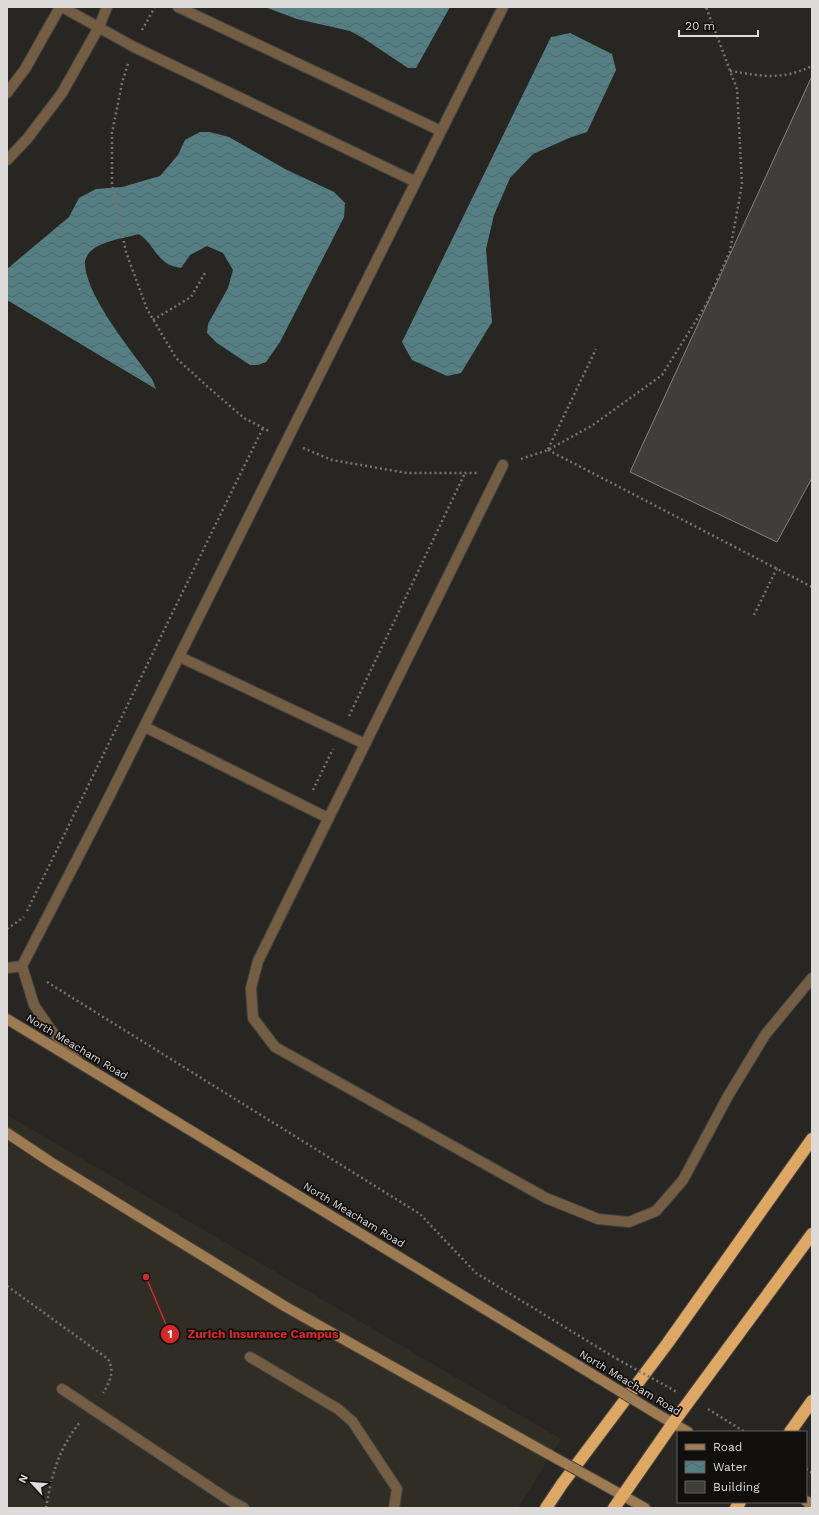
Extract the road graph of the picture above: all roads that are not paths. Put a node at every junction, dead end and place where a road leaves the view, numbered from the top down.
1 (61, 7) edge
2 (107, 7) edge
3 (178, 7) edge
4 (503, 7) edge
5 (99, 27) junction
6 (7, 93) edge
7 (441, 131) junction
8 (7, 160) edge
9 (416, 182) junction
10 (503, 465) road end
11 (180, 657) junction
12 (145, 727) junction
13 (365, 744) junction
14 (328, 818) junction
15 (22, 966) junction
16 (7, 968) edge
17 (812, 978) edge
18 (7, 1018) edge
19 (78, 1062) junction
20 (7, 1133) edge
21 (812, 1139) edge
22 (812, 1234) edge
23 (250, 1358) dead end
24 (62, 1389) dead end
25 (812, 1401) edge
26 (673, 1423) junction
27 (686, 1431) edge
28 (791, 1431) edge
29 (623, 1495) junction
30 (244, 1508) edge
31 (394, 1508) edge
32 (546, 1508) edge
33 (614, 1508) edge
34 (646, 1508) edge

1 - 5 street
1 - 6 street
2 - 5 street
3 - 7 street
4 - 7 street
5 - 8 street
5 - 9 street
7 - 9 street
9 - 11 street
10 - 13 street
11 - 12 street
11 - 13 street
12 - 14 street
12 - 15 street
13 - 14 street
14 - 17 street
15 - 16 street
15 - 19 street
18 - 19 main road, North Meacham Road
19 - 26 main road, North Meacham Road, bridge
20 - 29 main road, bridge
21 - 32 highway
22 - 26 highway
23 - 31 street
24 - 30 street
25 - 28 highway
26 - 27 main road, North Meacham Road
26 - 29 highway
29 - 33 highway
29 - 34 main road

